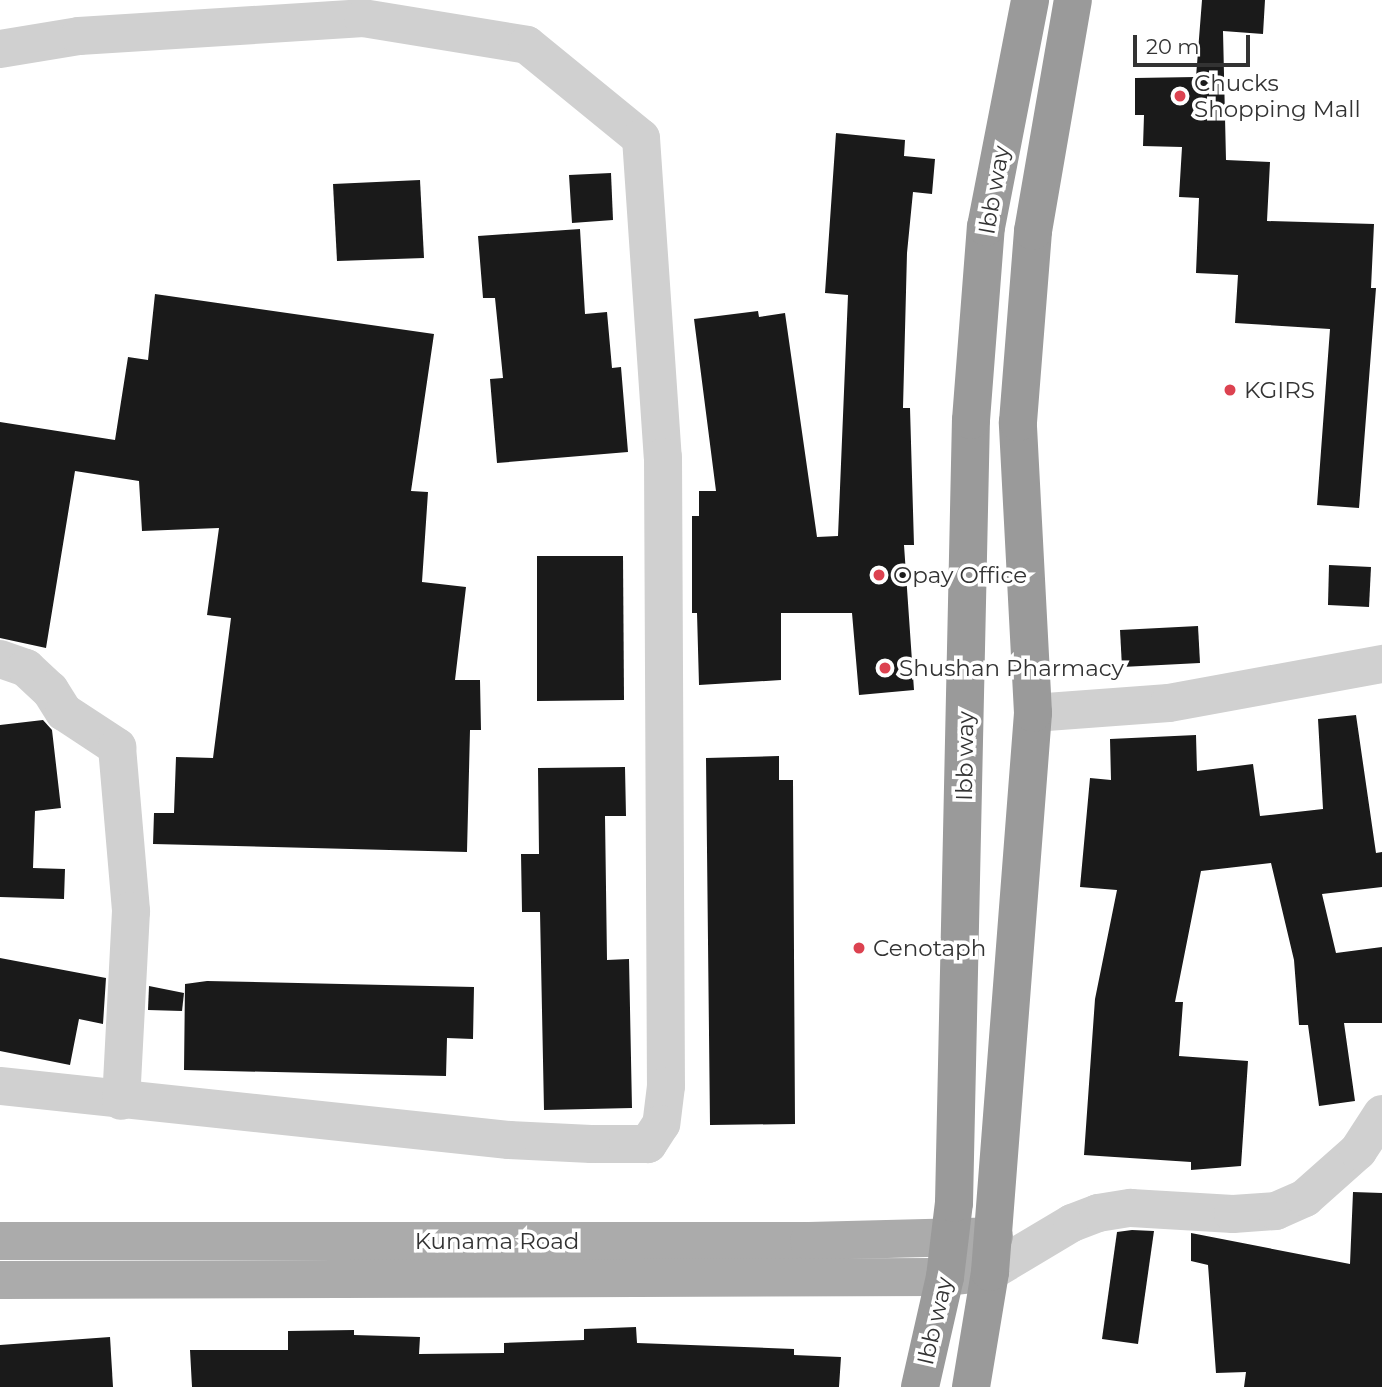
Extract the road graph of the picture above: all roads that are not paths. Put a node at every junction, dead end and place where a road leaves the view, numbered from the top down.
1 (1030, 0) edge
2 (1073, 0) edge
3 (0, 49) edge
4 (0, 659) edge
5 (1382, 664) edge
6 (1033, 713) junction
7 (0, 1086) edge
8 (121, 1101) junction
9 (1382, 1114) edge
10 (951, 1240) junction
11 (0, 1241) edge
12 (992, 1254) junction
13 (945, 1278) junction
14 (0, 1280) edge
15 (920, 1387) edge
16 (971, 1387) edge

1 - 10 highway, Ibb way
2 - 6 highway
3 - 8 street
4 - 8 street
5 - 6 street
6 - 12 highway
7 - 8 street
9 - 12 street
10 - 11 main road, Kunama Road
10 - 12 main road, Kunama Road
10 - 13 highway, Ibb way
12 - 13 main road, Kunama Road
12 - 16 highway
13 - 14 main road, Kunama Road
13 - 15 highway, Ibb way

